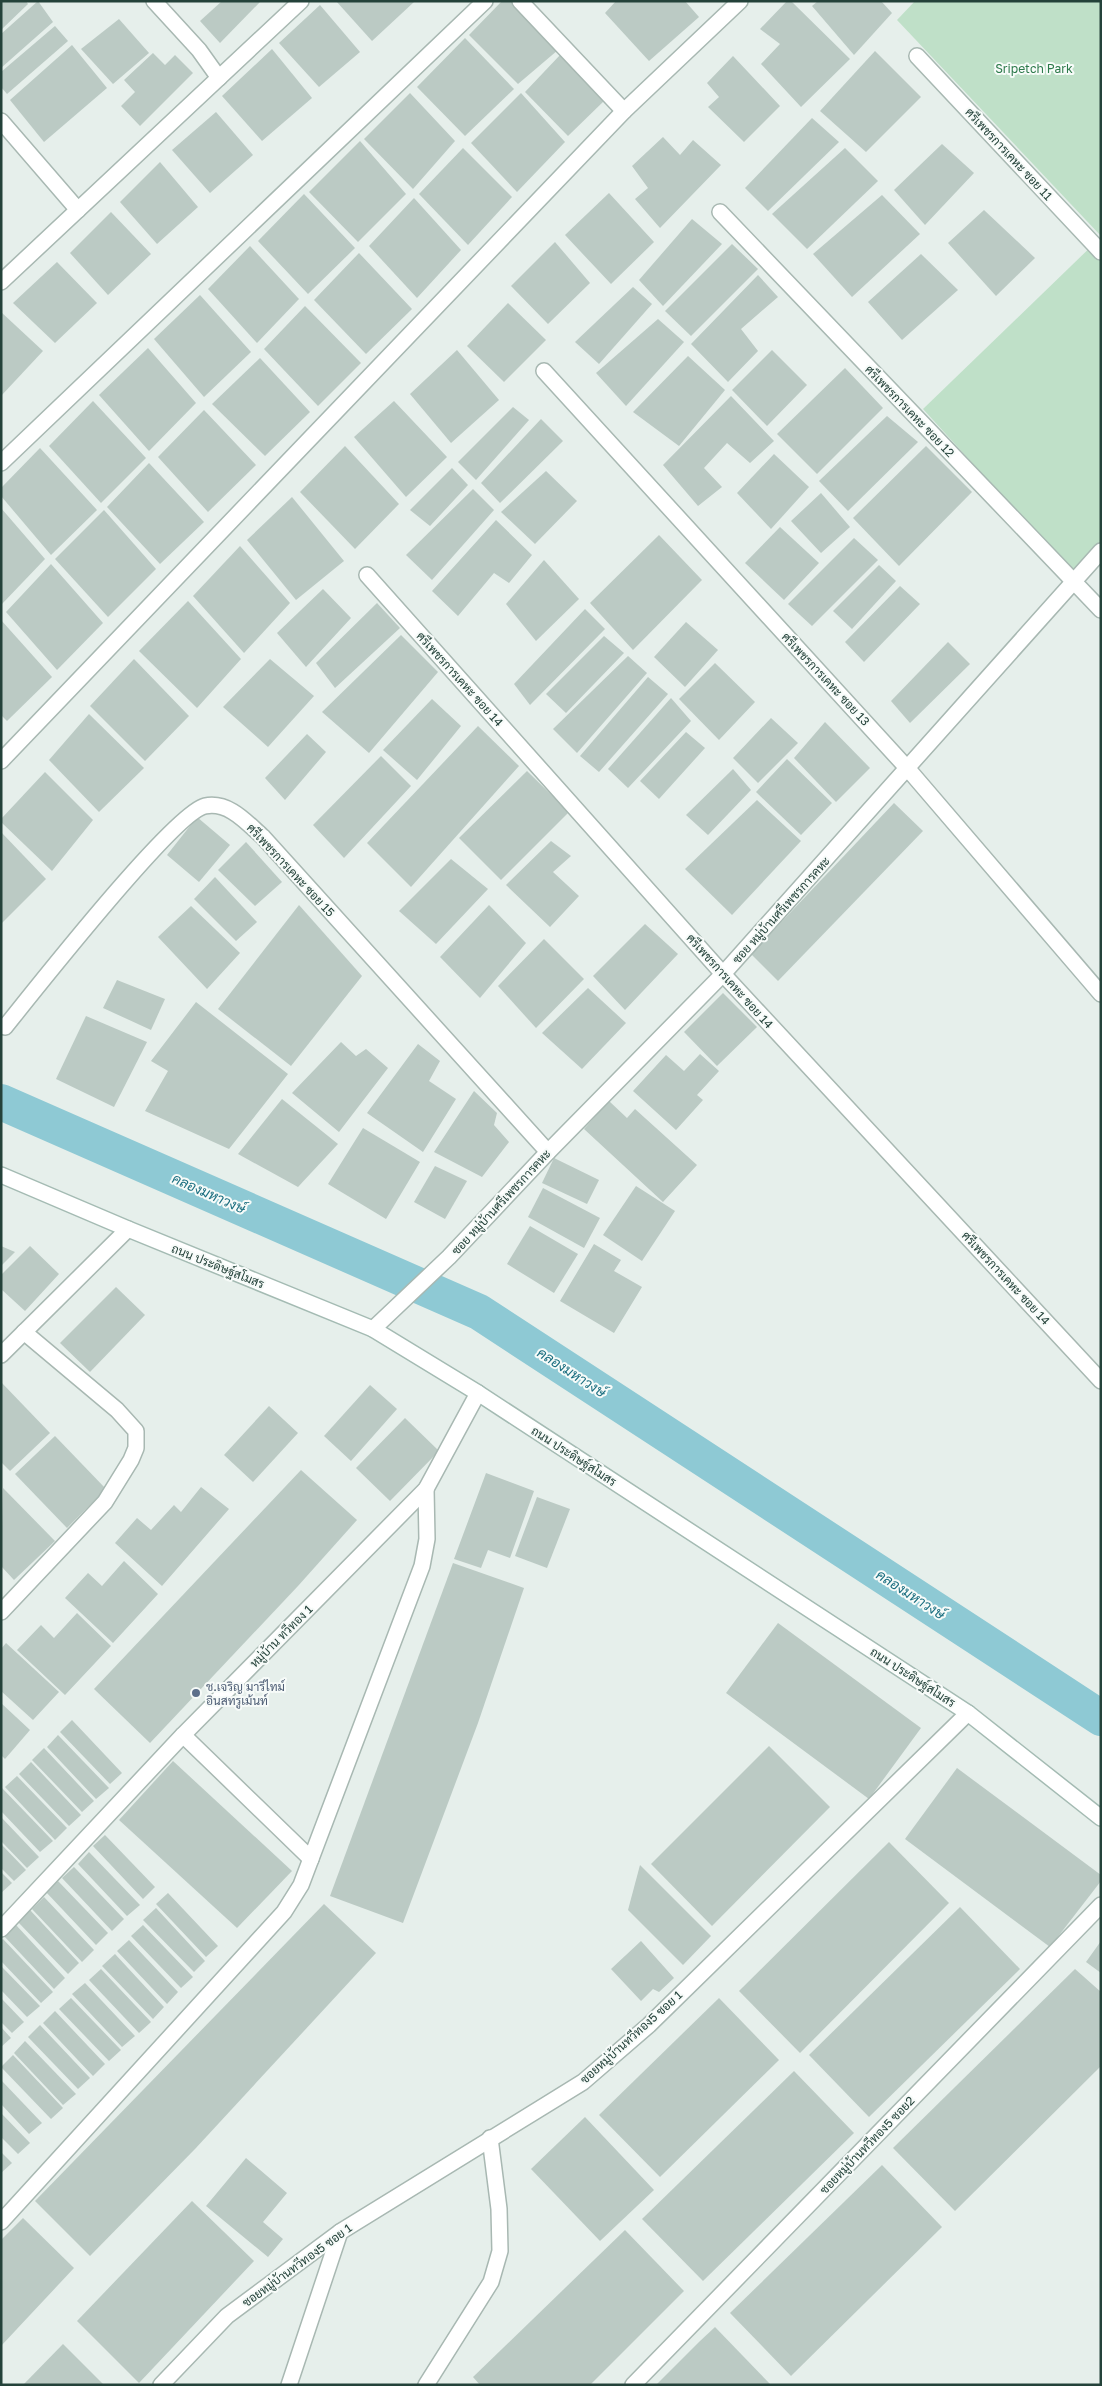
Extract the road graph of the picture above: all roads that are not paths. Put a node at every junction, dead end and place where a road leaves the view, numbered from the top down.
1 (154, 1) edge
2 (301, 1) edge
3 (485, 1) edge
4 (520, 1) edge
5 (740, 1) edge
6 (917, 56) dead end
7 (219, 78) junction
8 (624, 111) junction
9 (1, 121) edge
10 (78, 210) junction
11 (720, 212) dead end
12 (1101, 252) edge
13 (1, 282) edge
14 (544, 371) dead end
15 (1, 463) edge
16 (1101, 551) edge
17 (367, 575) dead end
18 (1073, 581) junction
19 (1101, 610) edge
20 (1, 761) edge
21 (908, 769) junction
22 (723, 974) junction
23 (1101, 994) edge
24 (5, 1027) dead end
25 (548, 1152) junction
26 (1, 1174) edge
27 (128, 1229) junction
28 (373, 1329) junction
29 (24, 1332) junction
30 (1, 1355) edge
31 (1101, 1381) edge
32 (478, 1394) junction
33 (426, 1489) junction
34 (1, 1612) edge
35 (968, 1713) junction
36 (183, 1736) junction
37 (1101, 1818) edge
38 (311, 1859) junction
39 (1101, 1905) edge
40 (1, 1929) edge
41 (490, 2138) junction
42 (1, 2222) edge
43 (340, 2232) junction
44 (161, 2385) edge
45 (289, 2385) edge
46 (426, 2385) edge
47 (633, 2385) edge

1 - 7 street
2 - 7 street
3 - 15 street
4 - 8 street
5 - 8 street
6 - 12 street, ศรีเพชรการเคหะ ซอย 11
7 - 10 street
8 - 20 street
9 - 10 street
10 - 13 street
11 - 18 street, ศรีเพชรการเคหะ ซอย 12
14 - 21 street, ศรีเพชรการเคหะ ซอย 13
16 - 18 street, ซอย หมู่บ้านศรีเพชรการคหะ
17 - 22 street, ศรีเพชรการเคหะ ซอย 14
18 - 19 street, ศรีเพชรการเคหะ ซอย 12
18 - 21 street, ซอย หมู่บ้านศรีเพชรการคหะ
21 - 22 street, ซอย หมู่บ้านศรีเพชรการคหะ
21 - 23 street, ศรีเพชรการเคหะ ซอย 13
22 - 25 street, ซอย หมู่บ้านศรีเพชรการคหะ
22 - 31 street, ศรีเพชรการเคหะ ซอย 14
24 - 25 street, ศรีเพชรการเคหะ ซอย 15
25 - 28 street, ซอย หมู่บ้านศรีเพชรการคหะ
26 - 27 street, ถนน ประดิษฐ์สโมสร
27 - 28 street, ถนน ประดิษฐ์สโมสร
27 - 29 street
28 - 32 street, ถนน ประดิษฐ์สโมสร
29 - 30 street
29 - 34 street
32 - 33 street, หมู่บ้าน ทวีทอง 1
32 - 35 street, ถนน ประดิษฐ์สโมสร
33 - 36 street, หมู่บ้าน ทวีทอง 1
33 - 38 street
35 - 37 street, ถนน ประดิษฐ์สโมสร
35 - 41 street, ซอยหมู่บ้านทวีทอง5 ซอย 1
36 - 38 street
36 - 40 street, หมู่บ้าน ทวีทอง 1
38 - 42 street
39 - 47 street, ซอยหมู่บ้านทวีทอง5 ซอย2
41 - 43 street, ซอยหมู่บ้านทวีทอง5 ซอย 1
41 - 46 street
43 - 44 street, ซอยหมู่บ้านทวีทอง5 ซอย 1
43 - 45 street

